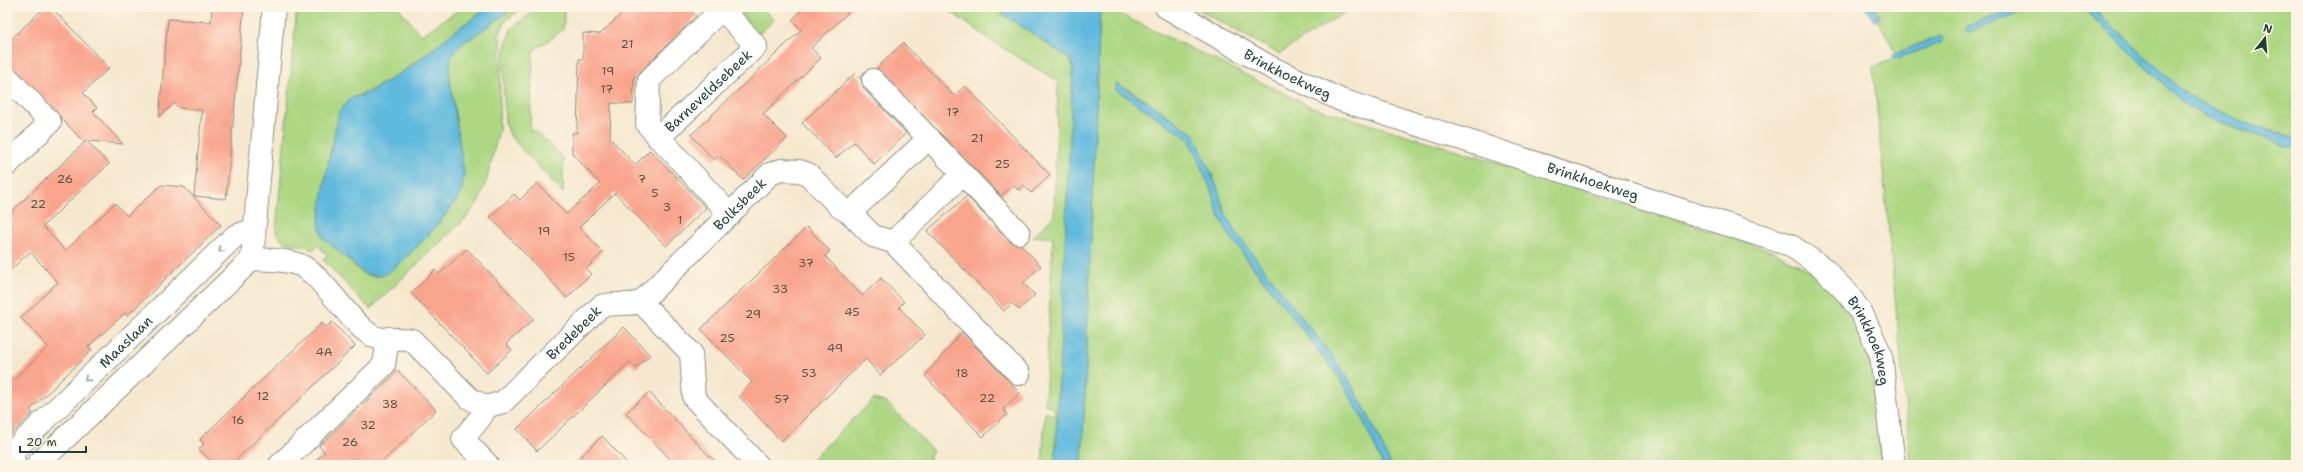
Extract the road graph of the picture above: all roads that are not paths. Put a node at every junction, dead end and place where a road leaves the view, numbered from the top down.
1 (274, 7) edge
2 (1166, 7) edge
3 (723, 8) edge
4 (7, 77) edge
5 (873, 80) dead end
6 (658, 138) junction
7 (929, 138) junction
8 (9, 161) edge
9 (962, 174) junction
10 (850, 213) junction
11 (730, 215) junction
12 (253, 230) junction
13 (1019, 233) dead end
14 (893, 242) junction
15 (252, 259) junction
16 (641, 302) junction
17 (388, 338) junction
18 (1019, 374) dead end
19 (486, 407) junction
20 (14, 465) edge
21 (37, 465) edge
22 (280, 465) edge
23 (488, 465) edge
24 (758, 465) edge
25 (1894, 465) edge

1 - 12 street
2 - 25 street, Brinkhoekweg
3 - 6 street, Barneveldsebeek
3 - 6 street, Barneveldsebeek
4 - 8 street
5 - 7 street
6 - 11 street, Barneveldsebeek
7 - 9 street
7 - 10 street
9 - 13 street
9 - 14 street
10 - 11 street, Bolksbeek
10 - 14 street, Bolksbeek
11 - 16 street, Bolksbeek
12 - 15 street
12 -> 20 street, Maaslaan
14 - 18 street, Bolksbeek
15 - 17 street
15 - 21 street, Maaslaan
16 - 19 street, Bredebeek
16 - 24 street
17 - 19 street
17 - 22 street
19 - 23 street

